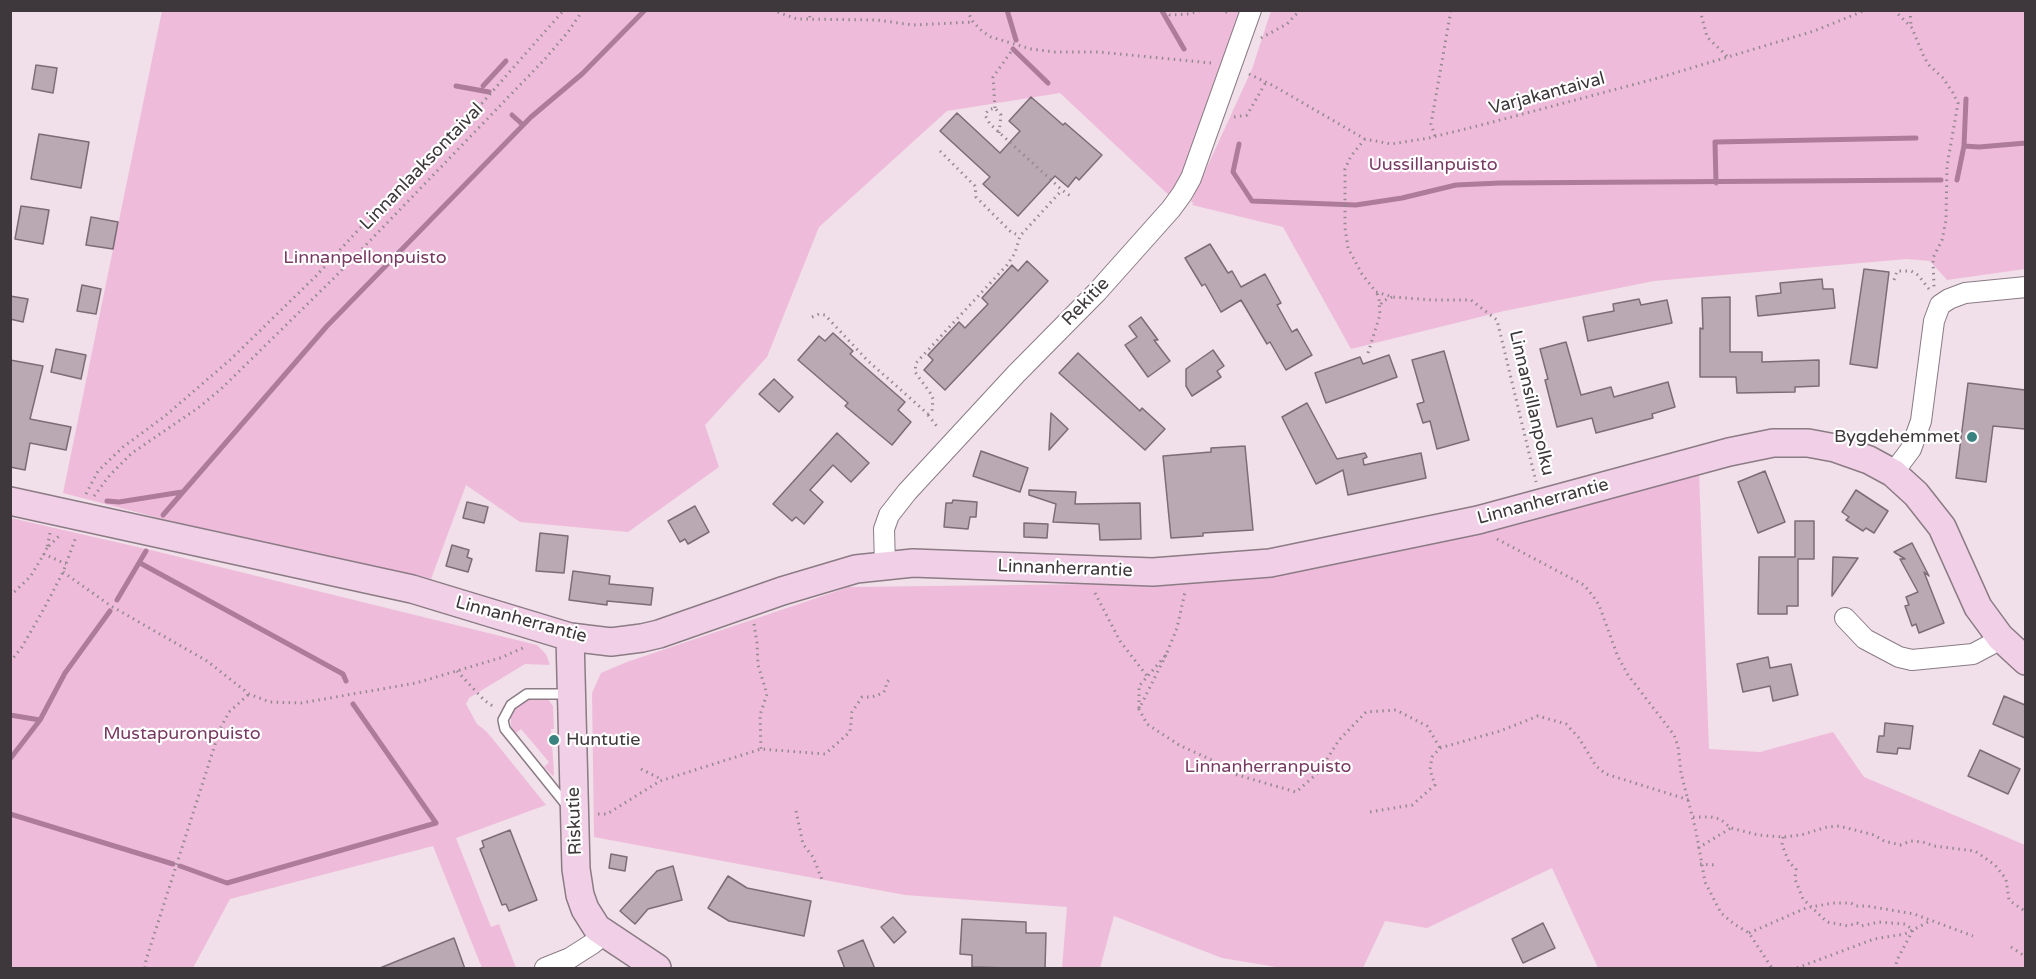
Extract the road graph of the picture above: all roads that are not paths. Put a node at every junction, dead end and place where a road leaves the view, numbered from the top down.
1 (1251, 10) edge
2 (2025, 287) edge
3 (1893, 473) junction
4 (10, 501) edge
5 (885, 565) junction
6 (1845, 618) dead end
7 (570, 637) junction
8 (2000, 637) junction
9 (2025, 661) edge
10 (571, 694) junction
11 (583, 814) junction
12 (604, 934) junction
13 (545, 969) edge
14 (657, 969) edge

1 - 5 street, Rekitie
2 - 3 street
3 - 5 street, Linnanherrantie
3 - 8 street, Linnanherrantie
4 - 7 street, Linnanherrantie
5 - 7 street, Linnanherrantie
6 - 8 street
7 - 10 street, Riskutie
8 - 9 street, Linnanherrantie
10 - 11 street, Riskutie
10 - 11 lane
11 - 12 street, Riskutie
12 - 13 street
12 - 14 street, Riskutie

